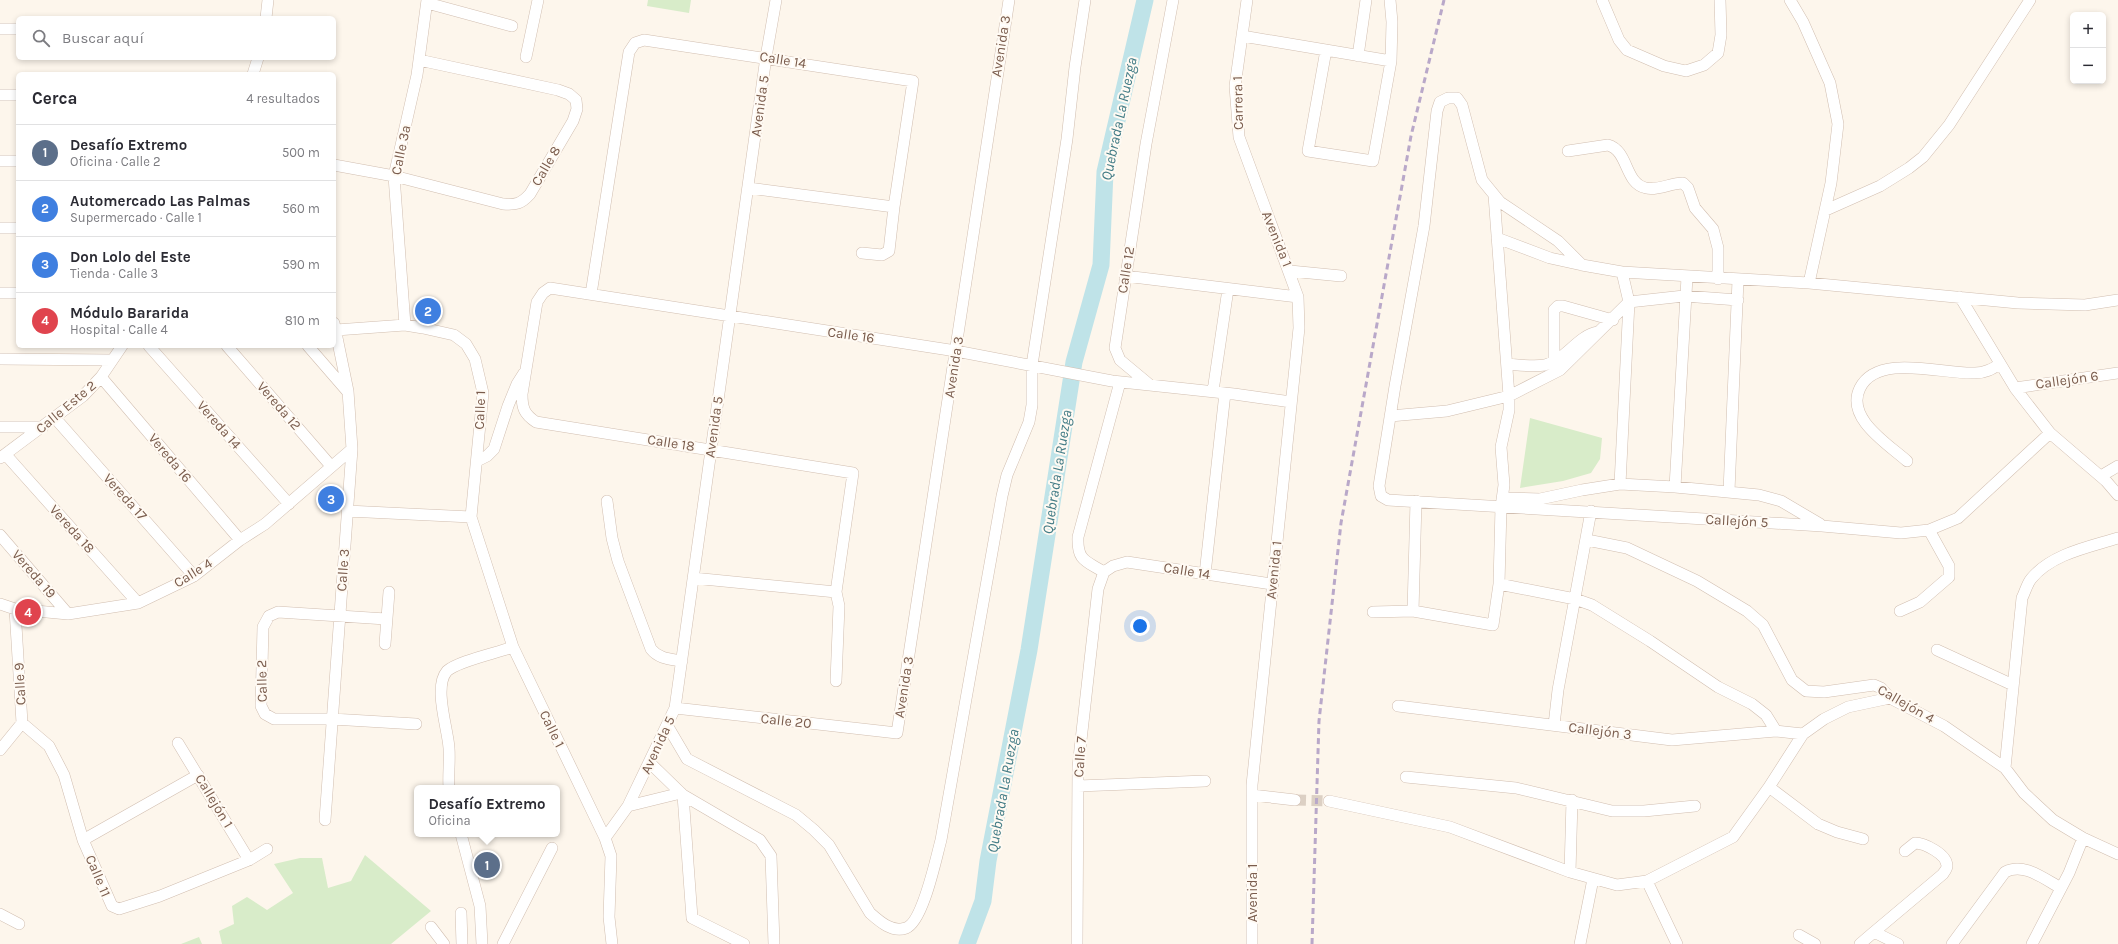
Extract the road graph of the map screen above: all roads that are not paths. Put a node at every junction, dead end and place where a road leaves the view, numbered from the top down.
1 (268, 0) edge
2 (538, 0) edge
3 (776, 0) edge
4 (1009, 0) edge
5 (1085, 0) edge
6 (1173, 0) edge
7 (1247, 0) edge
8 (1366, 0) edge
9 (1390, 0) edge
10 (1602, 0) edge
11 (1720, 0) edge
12 (1790, 0) edge
13 (2030, 0) edge
14 (427, 2) edge
15 (266, 16) edge
16 (512, 26) dead end
17 (0, 29) edge
18 (16, 29) edge
19 (1242, 36) junction
20 (1326, 50) junction
21 (1358, 56) junction
22 (526, 57) dead end
23 (766, 57) junction
24 (257, 60) edge
25 (420, 60) junction
26 (1392, 61) junction
27 (254, 72) edge
28 (0, 95) edge
29 (16, 95) edge
30 (1568, 151) dead end
31 (0, 161) edge
32 (16, 161) edge
33 (336, 165) edge
34 (394, 176) junction
35 (749, 188) junction
36 (1494, 195) junction
37 (1262, 203) joint
38 (894, 207) junction
39 (1826, 210) junction
40 (0, 228) edge
41 (16, 228) edge
42 (1497, 238) junction
43 (862, 253) dead end
44 (1582, 265) junction
45 (1290, 271) junction
46 (1622, 272) junction
47 (1125, 276) junction
48 (1341, 276) dead end
49 (1687, 277) junction
50 (1718, 279) junction
51 (1738, 280) junction
52 (1809, 283) junction
53 (1228, 289) junction
54 (0, 293) edge
55 (16, 293) edge
56 (591, 294) junction
57 (1298, 296) junction
58 (1684, 296) junction
59 (1960, 297) junction
60 (1738, 300) junction
61 (2118, 300) edge
62 (1629, 302) junction
63 (730, 318) junction
64 (1612, 320) junction
65 (406, 325) junction
66 (336, 326) edge
67 (336, 331) edge
68 (1579, 347) junction
69 (121, 348) edge
70 (151, 348) edge
71 (229, 348) edge
72 (310, 348) edge
73 (956, 351) junction
74 (0, 359) edge
75 (112, 360) junction
76 (1550, 363) junction
77 (1508, 364) junction
78 (2000, 364) junction
79 (1032, 366) junction
80 (527, 370) junction
81 (2118, 373) edge
82 (101, 377) junction
83 (1546, 377) junction
84 (1116, 382) junction
85 (1151, 385) junction
86 (2015, 388) junction
87 (1213, 391) junction
88 (348, 392) junction
89 (1225, 393) junction
90 (1509, 396) junction
91 (1291, 402) junction
92 (1390, 416) junction
93 (56, 418) junction
94 (0, 427) edge
95 (43, 427) junction
96 (2050, 433) junction
97 (352, 449) junction
98 (711, 449) junction
99 (3, 457) edge
100 (477, 461) junction
101 (1907, 462) dead end
102 (331, 466) junction
103 (2118, 466) edge
104 (2101, 476) junction
105 (1620, 484) junction
106 (1675, 487) junction
107 (1729, 491) junction
108 (2118, 494) edge
109 (607, 501) dead end
110 (1416, 501) junction
111 (1502, 503) junction
112 (289, 504) junction
113 (347, 511) junction
114 (1591, 511) junction
115 (471, 517) junction
116 (1822, 526) junction
117 (1929, 530) junction
118 (0, 535) edge
119 (2118, 538) edge
120 (240, 540) junction
121 (1587, 540) junction
122 (1104, 572) junction
123 (1205, 574) junction
124 (194, 576) junction
125 (693, 578) junction
126 (1272, 584) junction
127 (1499, 584) junction
128 (389, 592) dead end
129 (836, 592) junction
130 (1575, 599) junction
131 (138, 603) junction
132 (0, 604) edge
133 (15, 609) junction
134 (1413, 611) junction
135 (1900, 611) dead end
136 (1373, 612) dead end
137 (68, 614) junction
138 (340, 616) junction
139 (386, 619) junction
140 (385, 644) dead end
141 (513, 647) junction
142 (1937, 650) dead end
143 (682, 661) junction
144 (836, 681) dead end
145 (2013, 685) junction
146 (1890, 698) junction
147 (1398, 706) dead end
148 (675, 708) junction
149 (332, 719) junction
150 (22, 723) junction
151 (416, 724) dead end
152 (668, 725) junction
153 (1554, 725) junction
154 (1776, 731) junction
155 (897, 733) joint
156 (1803, 734) junction
157 (178, 743) dead end
158 (0, 750) edge
159 (650, 762) junction
160 (2005, 768) junction
161 (198, 775) junction
162 (1406, 777) dead end
163 (1204, 781) dead end
164 (449, 785) edge
165 (1078, 786) junction
166 (1769, 787) junction
167 (682, 794) junction
168 (1252, 795) junction
169 (1295, 800) tunnel mouth
170 (1572, 800) junction
171 (1329, 801) tunnel mouth
172 (628, 806) junction
173 (1695, 806) dead end
174 (326, 820) dead end
175 (462, 837) edge
176 (605, 838) junction
177 (2083, 838) junction
178 (1863, 839) dead end
179 (83, 840) junction
180 (552, 848) dead end
181 (267, 849) dead end
182 (1905, 851) dead end
183 (2118, 854) edge
184 (249, 860) junction
185 (1570, 872) junction
186 (1593, 879) junction
187 (1647, 881) junction
188 (2061, 888) junction
189 (461, 913) dead end
190 (0, 914) edge
191 (19, 924) dead end
192 (431, 927) dead end
193 (1874, 932) junction
194 (1799, 935) dead end
195 (444, 944) edge
196 (462, 944) edge
197 (482, 944) edge
198 (504, 944) edge
199 (612, 944) edge
200 (744, 944) edge
201 (774, 944) edge
202 (1077, 944) edge
203 (1252, 944) edge
204 (1580, 944) edge
205 (1677, 944) edge
206 (1815, 944) edge
207 (1860, 944) edge
208 (1898, 944) edge
209 (1952, 944) edge
210 (2032, 944) edge

1 - 15 street
2 - 22 street
3 - 23 street, Avenida 5
4 - 73 street, Avenida 3
5 - 79 street
6 - 47 street, Calle 12
7 - 19 street, Carrera 1
8 - 21 street
9 - 26 street
10 - 11 street
12 - 39 street
13 - 39 street
14 - 16 street
14 - 25 street, Calle 3a
17 - 18 street
19 - 20 street
19 - 37 street, Carrera 1
20 - 21 street
20 - 26 street
21 - 26 street
23 - 35 street, Avenida 5
23 - 38 street, Calle 14
23 - 56 street, Calle 14
24 - 27 street
25 - 34 street, Calle 3a
25 - 34 street, Calle 8
28 - 29 street
30 - 50 street
31 - 32 street
33 - 34 street, Calle 8
34 - 65 street, Calle 3a
35 - 38 street
35 - 63 street, Avenida 5
36 - 42 street
36 - 44 street
36 - 92 street
37 - 45 street, Avenida 1
38 - 43 street
39 - 52 street
40 - 41 street
42 - 44 street
42 - 77 street
44 - 46 street
45 - 48 street
45 - 57 street, Avenida 1
46 - 49 street
46 - 62 street
47 - 53 street
47 - 85 street, Calle 12
49 - 50 street
49 - 58 street
50 - 51 street
51 - 52 street
51 - 60 street
52 - 59 street
53 - 57 street
53 - 87 street
54 - 55 street
56 - 63 street, Calle 16
56 - 80 street, Calle 16
57 - 91 street, Avenida 1
58 - 60 street
58 - 62 street
58 - 106 street
59 - 61 street
59 - 78 street
60 - 107 street
62 - 64 street
62 - 105 street
63 - 73 street, Calle 16
63 - 98 street, Avenida 5
64 - 68 street
64 - 76 street
65 - 66 street, Calle 1
65 - 100 street, Calle 1
67 - 88 street, Calle 3
68 - 76 street
68 - 83 street
69 - 75 street, Calle Este 2
70 - 112 street, Vereda 14
71 - 102 street, Vereda 12
72 - 88 street
73 - 79 street, Calle 16
73 - 155 street, Avenida 3
74 - 75 street
75 - 82 street, Calle Este 2
76 - 77 street
76 - 83 street
77 - 90 street
78 - 86 street
78 - 101 street
79 - 84 street, Calle 16
79 - 152 street
80 - 98 street, Calle 18
80 - 100 street
81 - 86 street, Callejón 6
82 - 93 street, Calle Este 2
82 - 120 street, Vereda 16
83 - 90 street
84 - 85 street, Calle 16
84 - 122 street
85 - 87 street
86 - 96 street
87 - 89 street
88 - 97 street, Calle 3
89 - 91 street
89 - 123 street
90 - 92 street
90 - 111 street
91 - 126 street, Avenida 1
92 - 110 street, Callejón 5
93 - 95 street, Calle Este 2
93 - 124 street, Vereda 17
94 - 95 street
95 - 99 street, Calle Este 2
96 - 104 street
96 - 117 street, Callejón 5
97 - 102 street, Calle 4
97 - 113 street, Calle 3
98 - 125 street, Avenida 5
98 - 129 street, Calle 18
99 - 131 street, Vereda 18
100 - 115 street, Calle 1
102 - 112 street, Calle 4
103 - 104 street
104 - 108 street
105 - 106 street
105 - 111 street
106 - 107 street
107 - 116 street
109 - 143 street
110 - 111 street, Callejón 5
110 - 134 street
111 - 114 street, Callejón 5
111 - 127 street
112 - 120 street, Calle 4
113 - 115 street
113 - 138 street, Calle 3
114 - 116 street, Callejón 5
114 - 121 street
115 - 141 street, Calle 1
116 - 117 street, Callejón 5
117 - 135 street
118 - 137 street, Vereda 19
119 - 145 street
120 - 124 street, Calle 4
121 - 130 street
121 - 146 street, Callejón 4
122 - 123 street, Calle 14
122 - 165 street, Calle 7
123 - 126 street, Calle 14
124 - 131 street, Calle 4
125 - 129 street
125 - 143 street, Avenida 5
126 - 168 street, Avenida 1
127 - 130 street
127 - 134 street
128 - 139 street
129 - 144 street
130 - 153 street
130 - 154 street
131 - 137 street, Calle 4
132 - 133 street, Calle 4
133 - 137 street, Calle 4
133 - 150 street, Calle 9
134 - 136 street
138 - 139 street, Calle 2
138 - 149 street, Calle 3
138 - 149 street, Calle 2
139 - 140 street
141 - 164 street
141 - 176 street, Calle 1
142 - 145 street
143 - 148 street, Avenida 5
145 - 160 street
146 - 156 street
146 - 160 street, Callejón 4
147 - 153 street, Callejón 3
148 - 152 street, Avenida 5
148 - 155 street, Calle 20
149 - 151 street, Calle 2
149 - 174 street, Calle 3
150 - 158 street, Calle 9
150 - 179 street, Calle 11
152 - 159 street, Avenida 5
153 - 154 street, Callejón 3
154 - 156 street, Callejón 3
156 - 166 street
157 - 161 street, Callejón 1
159 - 167 street
159 - 172 street, Avenida 5
160 - 177 street, Callejón 4
161 - 179 street
161 - 184 street, Callejón 1
162 - 170 street
163 - 165 street
165 - 202 street, Calle 7
166 - 178 street
166 - 187 street
167 - 172 street
167 - 200 street
167 - 201 street
168 - 169 street
168 - 203 street, Avenida 1
170 - 173 street
170 - 185 street
171 - 185 street
172 - 176 street, Avenida 5
175 - 197 street
176 - 199 street, Calle 1
177 - 183 street, Callejón 4
177 - 188 street
179 - 184 street, Calle 11
180 - 198 street
181 - 184 street, Calle 11
182 - 193 street
185 - 186 street
186 - 187 street
186 - 204 street
187 - 205 street
188 - 209 street
188 - 210 street
189 - 196 street
190 - 191 street
192 - 195 street
193 - 207 street
193 - 208 street
194 - 206 street

